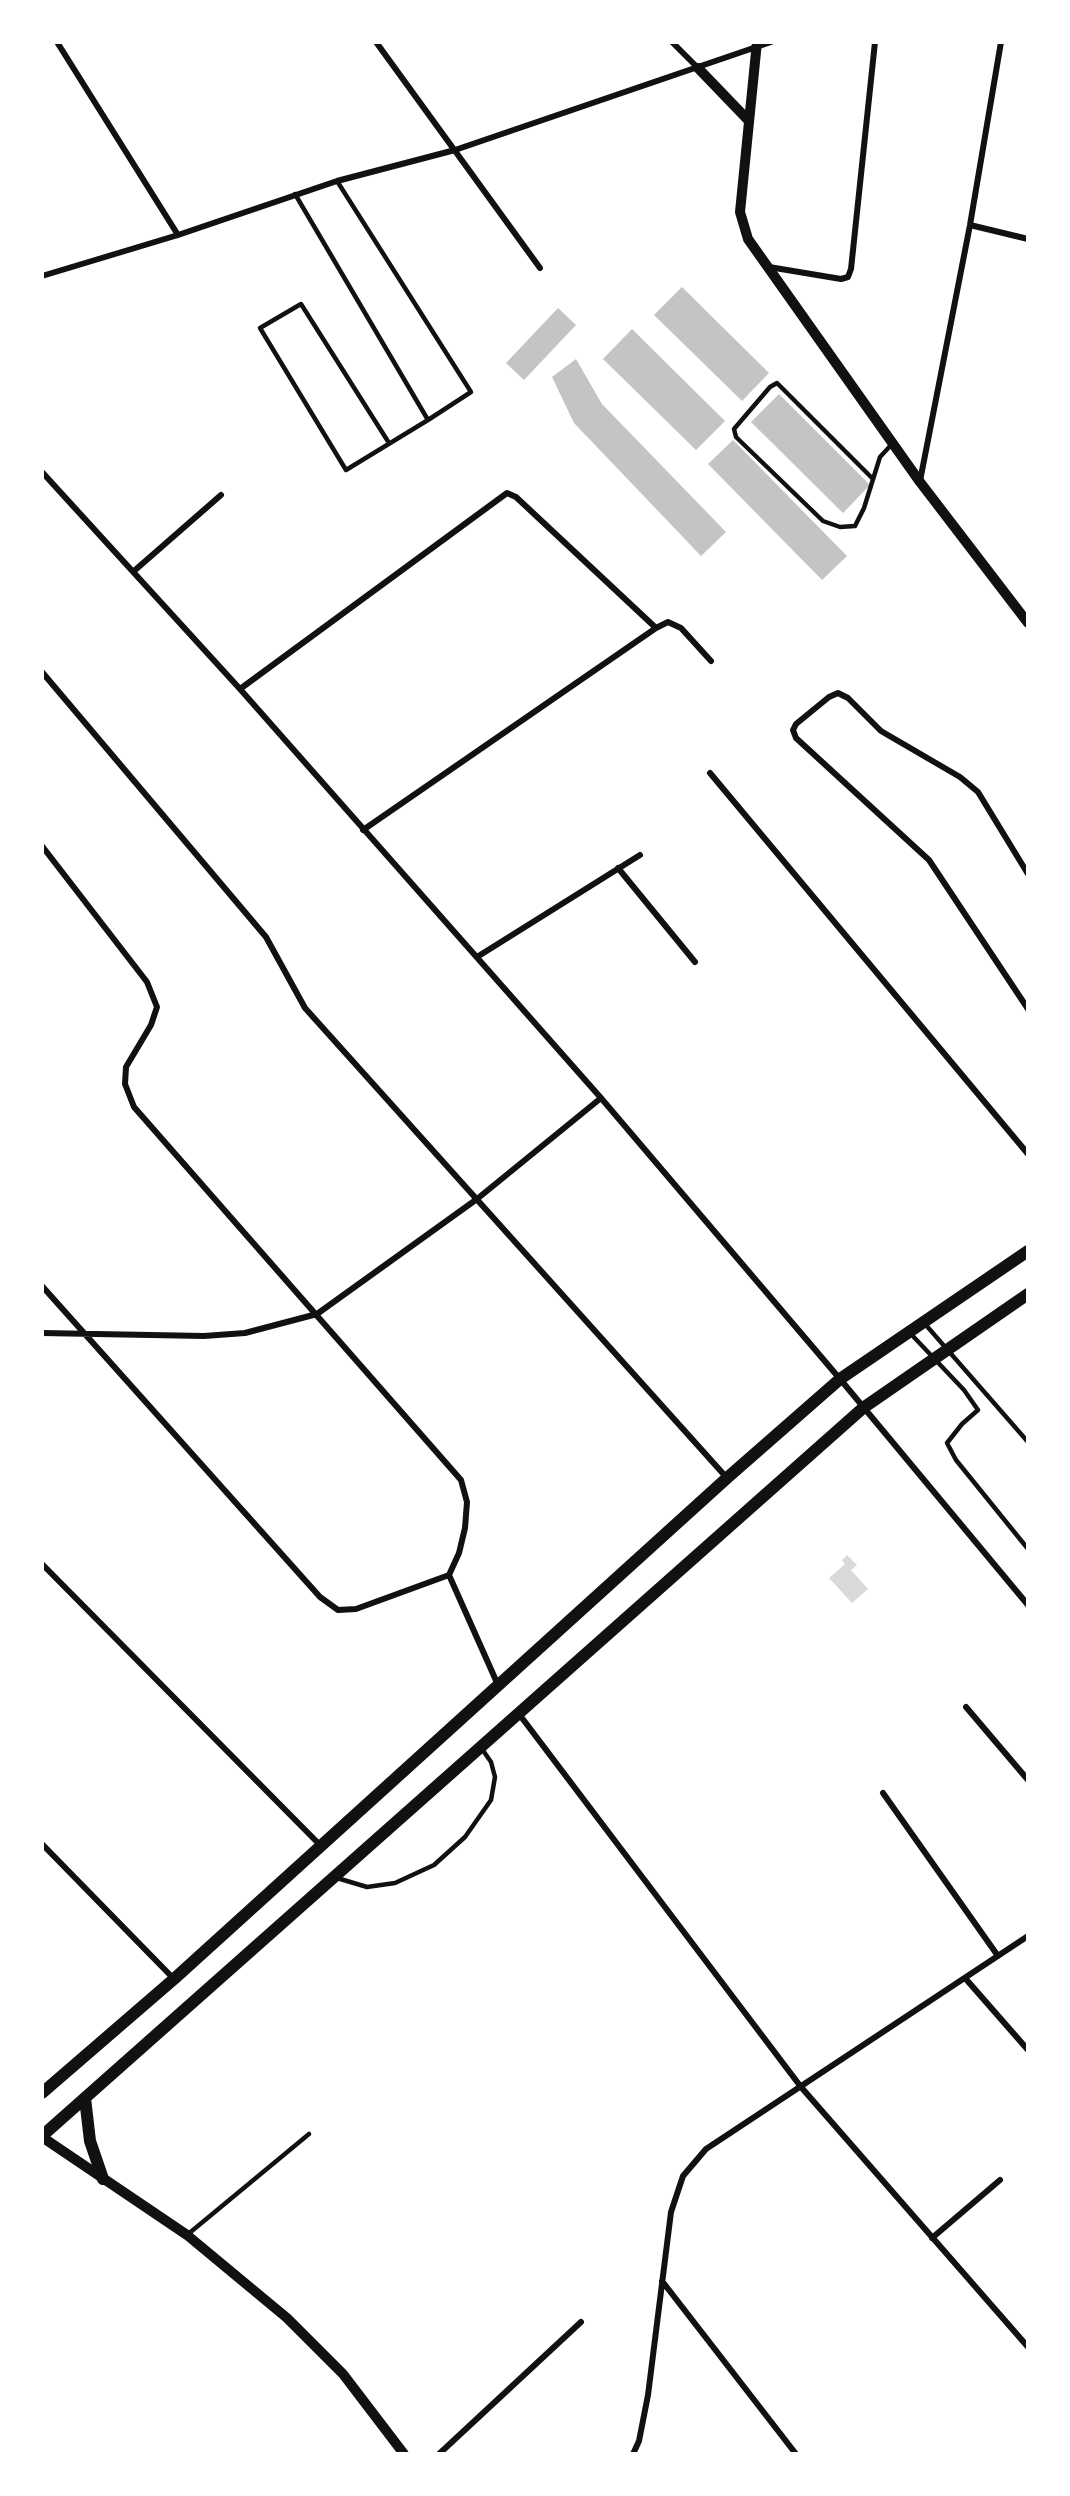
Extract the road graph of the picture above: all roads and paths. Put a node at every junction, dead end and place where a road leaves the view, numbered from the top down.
1 (57, 42) edge
2 (376, 42) edge
3 (672, 42) edge
4 (771, 42) edge
5 (875, 42) edge
6 (1001, 42) edge
7 (756, 44) edge
8 (698, 69) junction
9 (747, 120) junction
10 (455, 150) junction
11 (337, 181) junction
12 (295, 194) junction
13 (970, 225) junction
14 (178, 235) junction
15 (1028, 239) edge
16 (765, 266) junction
17 (540, 268) dead end
18 (42, 276) edge
19 (428, 420) junction
20 (389, 443) junction
21 (893, 443) junction
22 (42, 472) edge
23 (873, 479) junction
24 (45, 481) edge
25 (920, 482) junction
26 (221, 495) dead end
27 (134, 572) junction
28 (1028, 623) edge
29 (656, 628) junction
30 (711, 661) dead end
31 (42, 672) edge
32 (240, 689) junction
33 (710, 773) dead end
34 (363, 830) junction
35 (42, 846) edge
36 (640, 855) dead end
37 (618, 868) junction
38 (1028, 874) edge
39 (477, 957) junction
40 (695, 962) dead end
41 (1028, 1009) edge
42 (601, 1098) junction
43 (1028, 1154) edge
44 (477, 1199) junction
45 (1028, 1251) edge
46 (42, 1286) edge
47 (1028, 1294) edge
48 (317, 1314) junction
49 (924, 1322) junction
50 (909, 1332) junction
51 (42, 1333) edge
52 (84, 1334) junction
53 (949, 1350) junction
54 (936, 1359) junction
55 (840, 1379) junction
56 (863, 1408) junction
57 (1028, 1442) edge
58 (727, 1478) junction
59 (1028, 1549) edge
60 (42, 1564) edge
61 (449, 1575) junction
62 (1028, 1605) edge
63 (498, 1685) junction
64 (966, 1707) dead end
65 (519, 1714) junction
66 (481, 1748) junction
67 (1028, 1780) edge
68 (883, 1793) dead end
69 (42, 1844) edge
70 (321, 1846) junction
71 (335, 1877) junction
72 (1028, 1936) edge
73 (998, 1956) junction
74 (966, 1978) junction
75 (174, 1979) junction
76 (1028, 2050) edge
77 (801, 2087) junction
78 (42, 2093) edge
79 (85, 2098) junction
80 (309, 2134) dead end
81 (42, 2136) edge
82 (103, 2179) junction
83 (1000, 2180) dead end
84 (187, 2235) junction
85 (932, 2238) junction
86 (662, 2282) junction
87 (581, 2322) dead end
88 (1028, 2347) edge
89 (404, 2454) edge
90 (439, 2454) edge
91 (633, 2454) edge
92 (796, 2454) edge

1 - 14 street
2 - 10 street
3 - 8 street
4 - 7 street
5 - 16 street
6 - 13 street
7 - 8 street
7 - 9 street
8 - 9 street
8 - 10 street
9 - 16 street
10 - 11 street
10 - 17 street
11 - 12 street
11 - 19 lane
12 - 14 street
12 - 19 lane
13 - 15 street
13 - 25 street
14 - 18 street
16 - 21 street
19 - 20 lane
20 - 20 lane
21 - 23 lane
21 - 25 street
22 - 24 street
23 - 23 lane
24 - 27 street
25 - 28 street
26 - 27 street
27 - 32 street
29 - 30 street
29 - 32 street
29 - 34 street
31 - 44 street
32 - 34 street
33 - 43 street
34 - 39 street
35 - 48 street
36 - 37 street
37 - 39 street
37 - 40 street
38 - 41 street
39 - 42 street
42 - 44 street
42 - 55 street
44 - 48 street
44 - 58 street
45 - 49 main road
46 - 52 street
47 - 53 main road
48 - 52 street
48 - 61 street
49 - 50 main road
49 - 53 lane
50 - 54 lane
50 - 55 main road
51 - 52 street
52 - 61 street
53 - 54 main road
53 - 57 lane
54 - 56 main road
54 - 59 lane
55 - 56 street
55 - 58 main road
56 - 62 street
56 - 65 main road
58 - 63 main road
60 - 70 street
61 - 63 street
63 - 70 main road
64 - 67 street
65 - 66 main road
65 - 77 street
66 - 71 main road
66 - 71 lane
68 - 73 street
69 - 75 street
70 - 75 main road
71 - 79 main road
72 - 73 street
73 - 74 street
74 - 76 street
74 - 77 street
75 - 78 main road
77 - 85 street
77 - 86 street
79 - 81 main road
79 - 82 main road
80 - 84 lane
81 - 82 street
82 - 84 street
83 - 85 street
84 - 89 street
85 - 88 street
86 - 91 street
86 - 92 street
87 - 90 street

